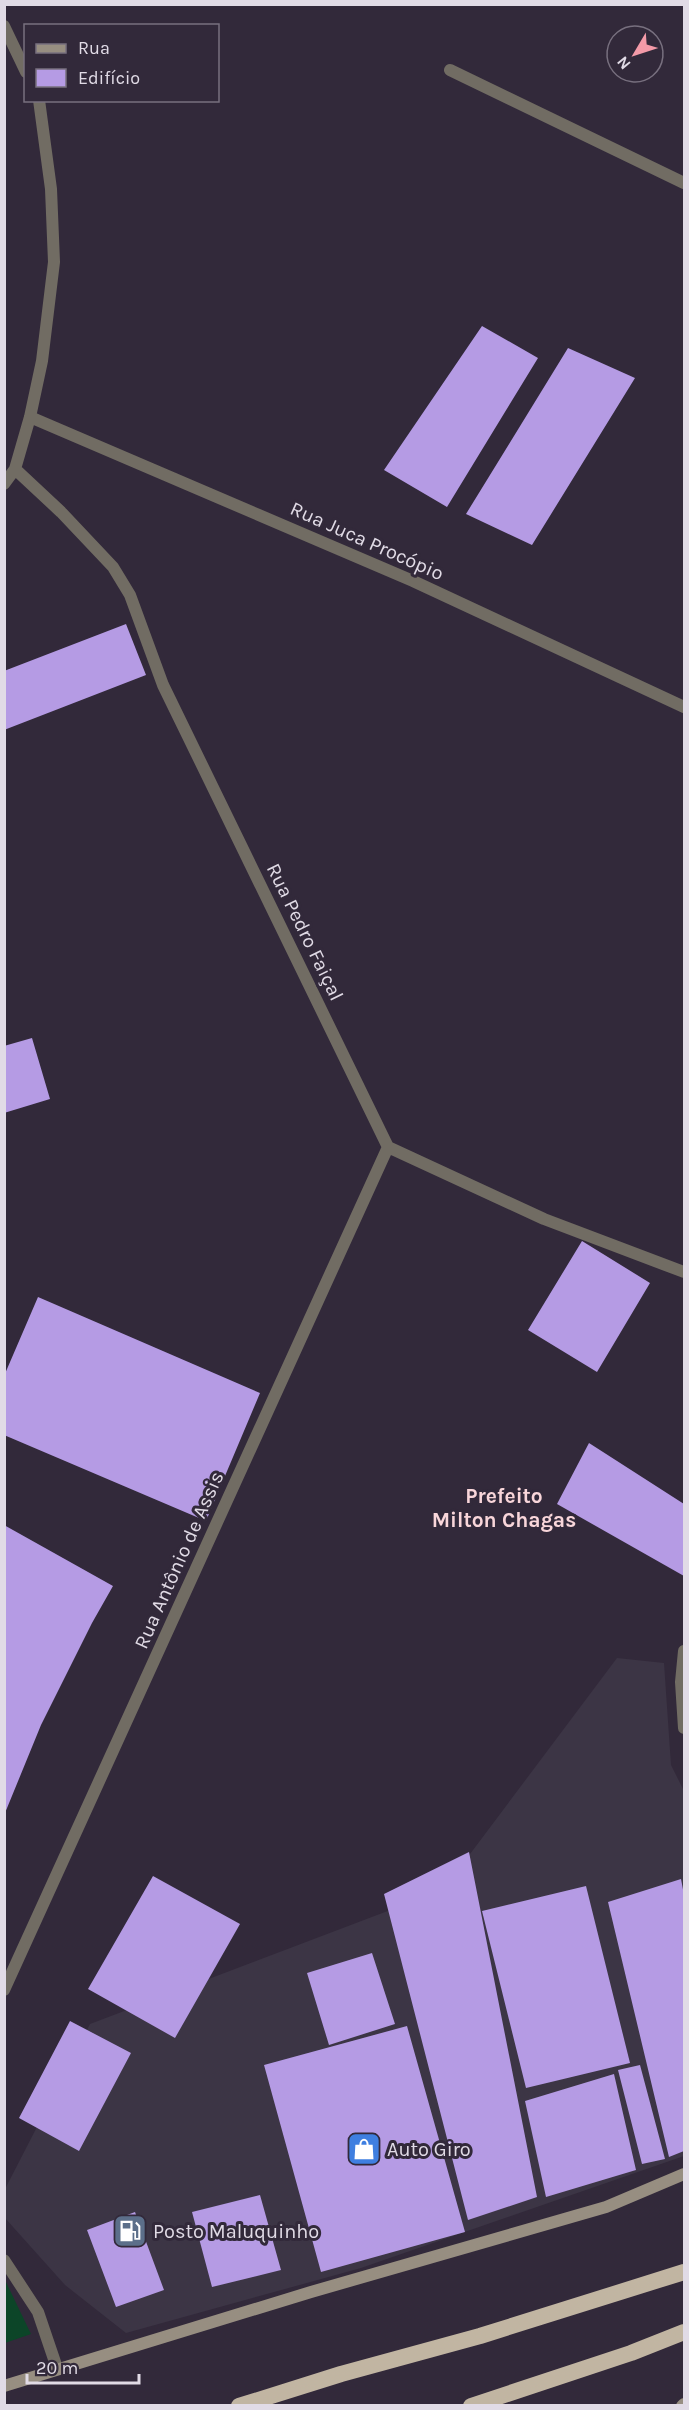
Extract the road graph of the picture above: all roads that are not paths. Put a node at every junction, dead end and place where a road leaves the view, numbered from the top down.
1 (4, 26) edge
2 (24, 68) edge
3 (450, 70) dead end
4 (39, 102) edge
5 (684, 183) edge
6 (30, 417) junction
7 (15, 469) junction
8 (4, 484) edge
9 (684, 707) edge
10 (388, 1147) junction
11 (684, 1272) edge
12 (684, 1651) edge
13 (684, 1728) edge
14 (4, 1990) edge
15 (684, 2174) edge
16 (4, 2260) edge
17 (684, 2272) edge
18 (684, 2332) edge
19 (57, 2368) junction
20 (4, 2386) edge
21 (239, 2406) edge
22 (471, 2406) edge

1 - 2 street
3 - 5 street
4 - 6 street
6 - 7 street
6 - 9 street, Rua Juca Procópio
7 - 8 street
7 - 10 street, Rua Pedro Faiçal
10 - 11 street
10 - 14 street, Rua Antônio de Assis
12 - 13 street
15 - 19 main road
16 - 19 street
17 - 21 highway
18 - 22 highway
19 - 20 main road

